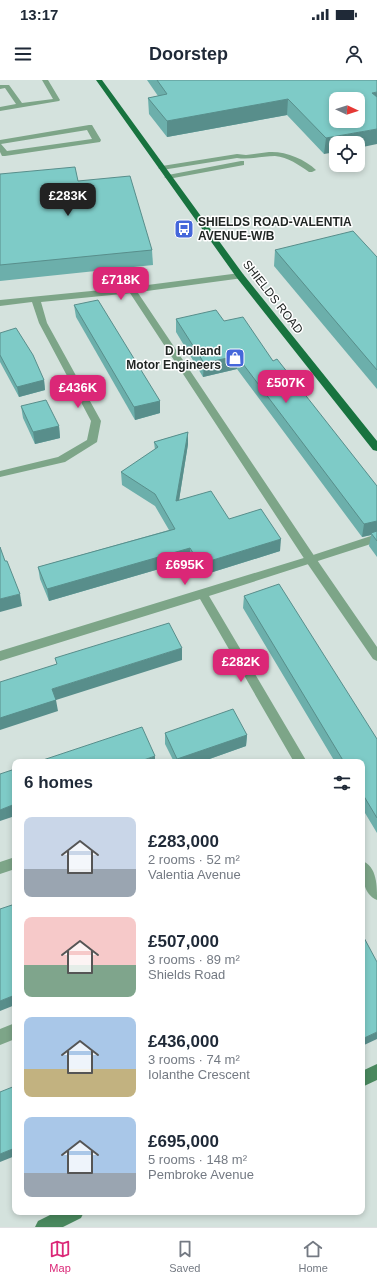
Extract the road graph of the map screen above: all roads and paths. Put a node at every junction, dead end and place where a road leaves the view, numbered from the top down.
1 (45, 80) edge
2 (98, 80) edge
3 (0, 87) edge
4 (20, 106) junction
5 (0, 109) edge
6 (0, 142) edge
7 (0, 146) edge
8 (247, 158) junction
9 (162, 168) junction
10 (312, 170) dead end
11 (168, 177) junction
12 (240, 276) junction
13 (132, 290) junction
14 (36, 300) junction
15 (0, 303) edge
16 (377, 448) edge
17 (0, 474) edge
18 (377, 538) edge
19 (311, 560) junction
20 (202, 593) junction
21 (0, 656) edge
22 (377, 656) edge
23 (297, 759) edge
24 (12, 864) edge
25 (0, 868) edge
26 (365, 872) edge
27 (377, 893) edge
28 (12, 1032) edge
29 (0, 1037) edge
30 (377, 1072) edge
31 (365, 1078) edge
32 (69, 1215) edge
33 (44, 1227) edge

1 - 4 street
2 - 9 main road, SHIELDS ROAD
3 - 4 street
4 - 5 street
6 - 7 street
8 - 9 street
8 - 10 street
8 - 11 street
9 - 11 main road, SHIELDS ROAD
11 - 12 main road, SHIELDS ROAD
12 - 13 street
12 - 16 main road, SHIELDS ROAD
13 - 14 street
13 - 19 street
14 - 15 street
14 - 17 street
18 - 19 street
19 - 20 street
19 - 22 street
20 - 21 street
20 - 23 street
24 - 25 street
26 - 27 street
28 - 29 street
30 - 31 street
32 - 33 street

